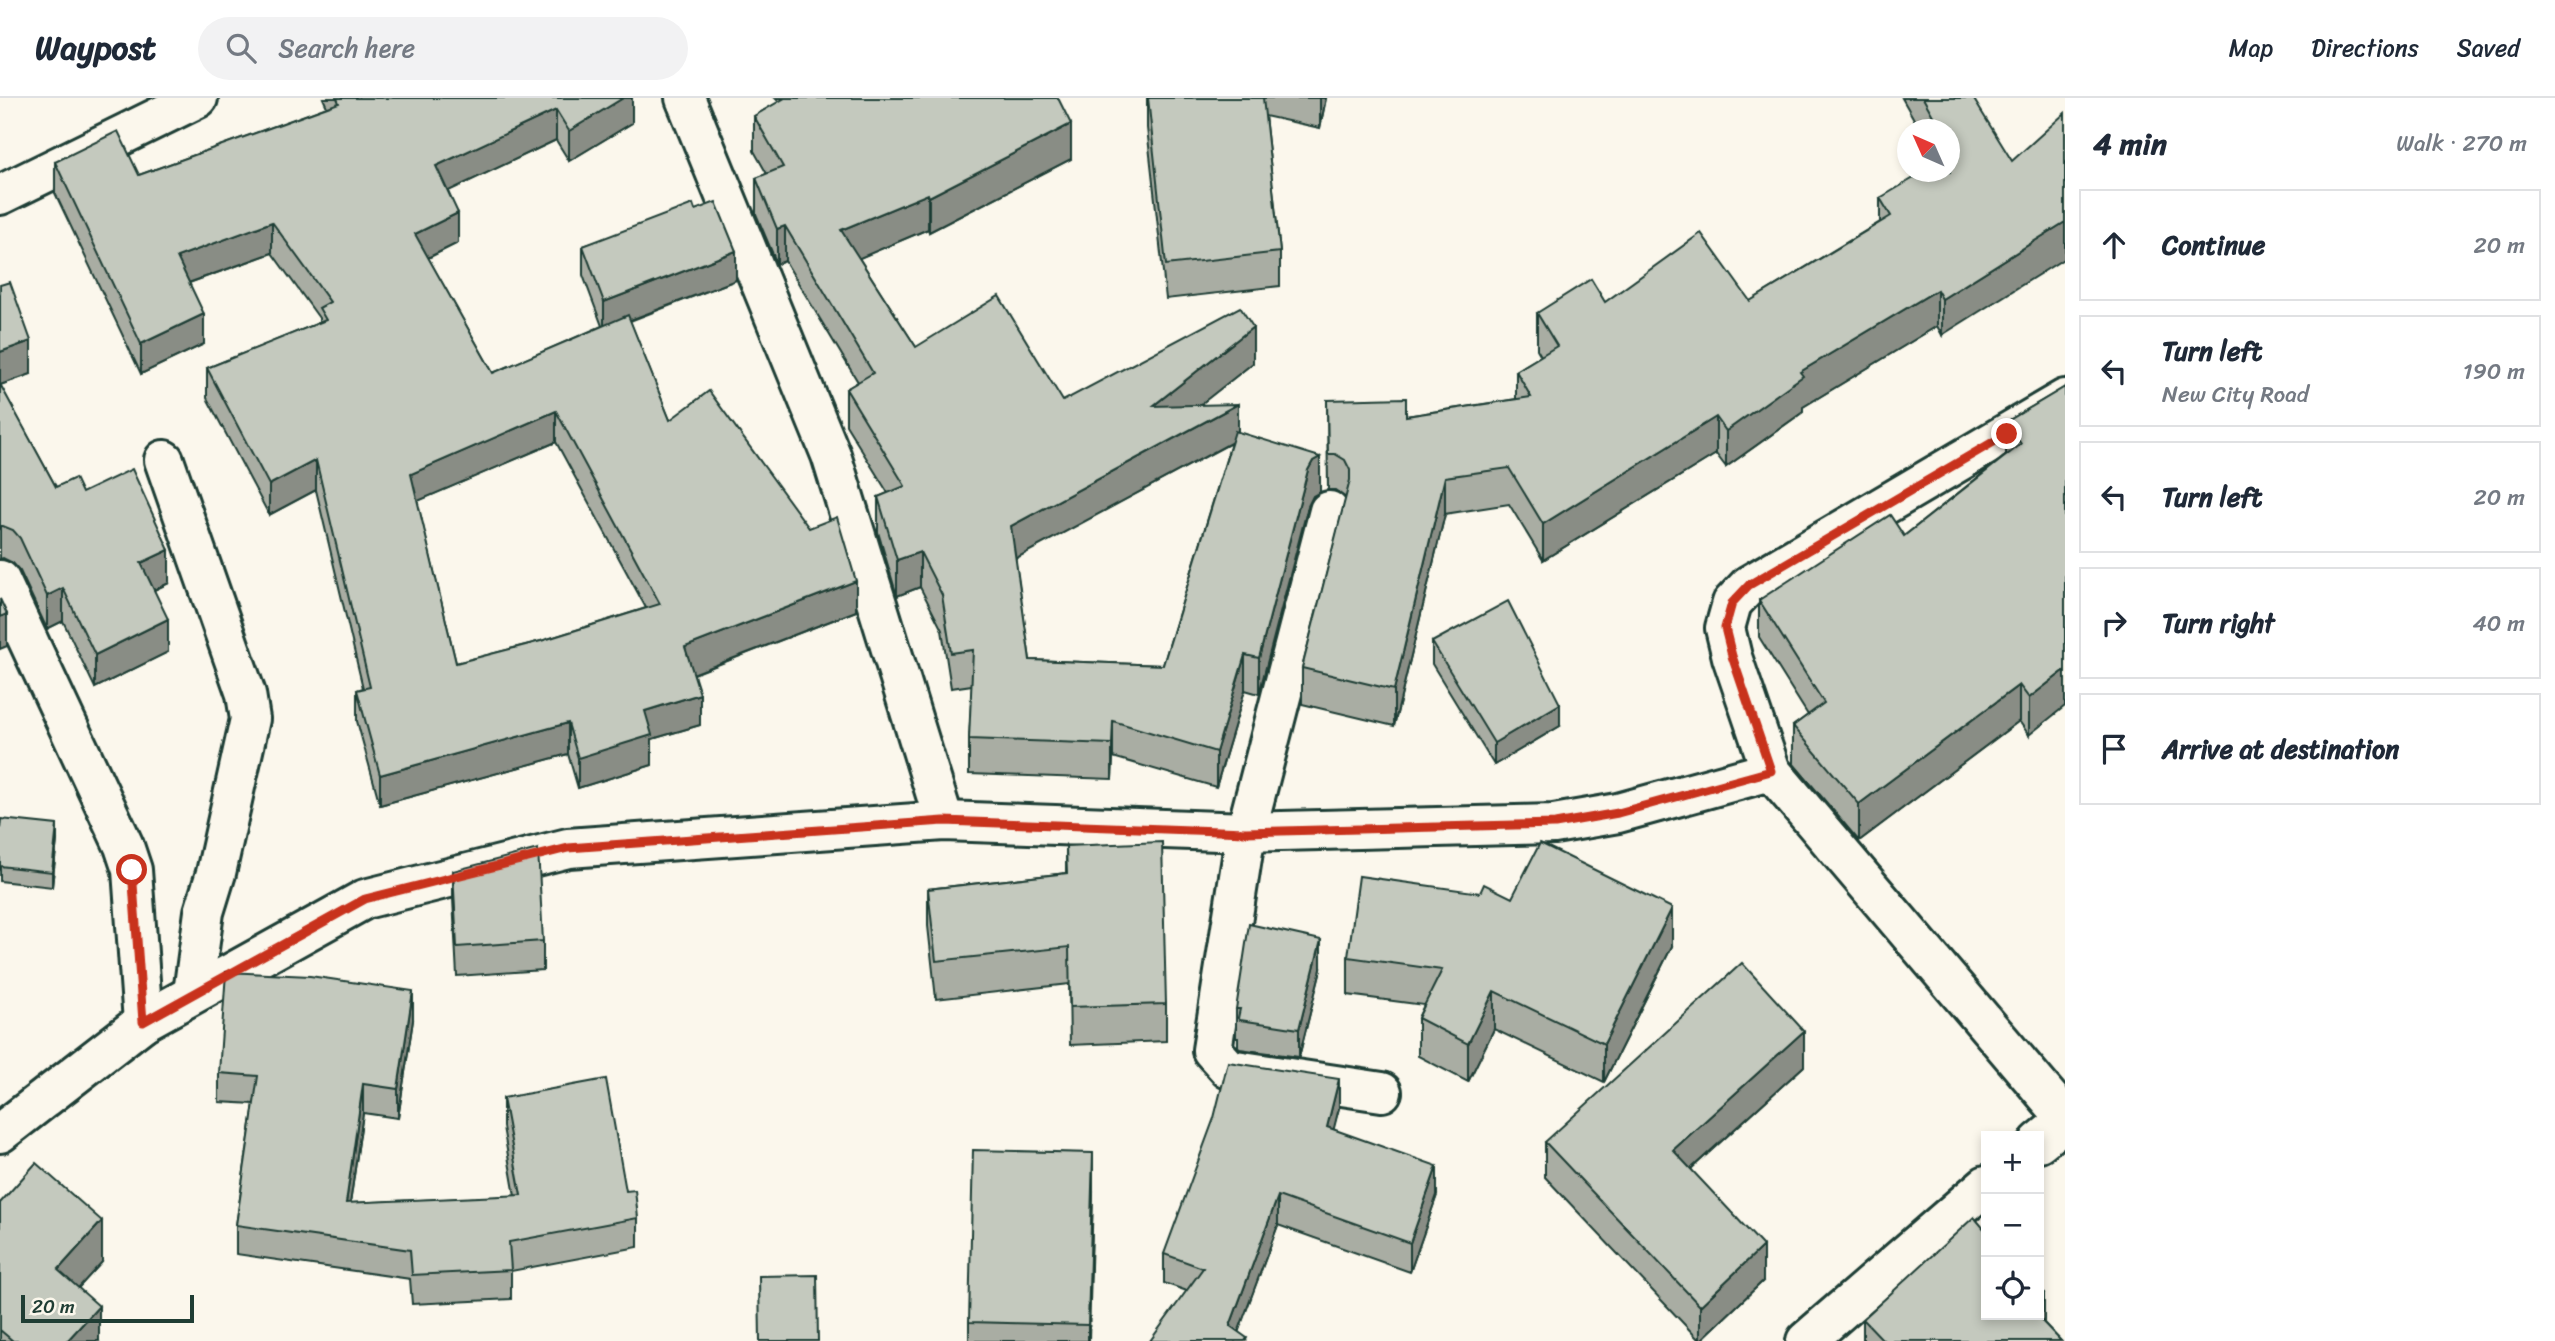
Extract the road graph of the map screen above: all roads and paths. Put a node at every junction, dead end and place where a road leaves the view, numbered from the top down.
1 (198, 98) edge
2 (685, 98) edge
3 (0, 195) edge
4 (2065, 399) edge
5 (164, 460) dead end
6 (1329, 511) dead end
7 (0, 580) edge
8 (1771, 771) junction
9 (944, 821) junction
10 (1246, 832) junction
11 (193, 993) junction
12 (143, 1022) junction
13 (1382, 1092) dead end
14 (2065, 1119) edge
15 (0, 1133) edge
16 (2044, 1138) edge
17 (1981, 1189) edge
18 (1806, 1341) edge

1 - 3 street
2 - 9 street
4 - 8 street
5 - 11 street
6 - 10 street
7 - 12 street
8 - 10 street
8 - 14 street
9 - 10 street
9 - 11 street
10 - 13 street
11 - 12 street
12 - 15 street
14 - 16 street
17 - 18 street

